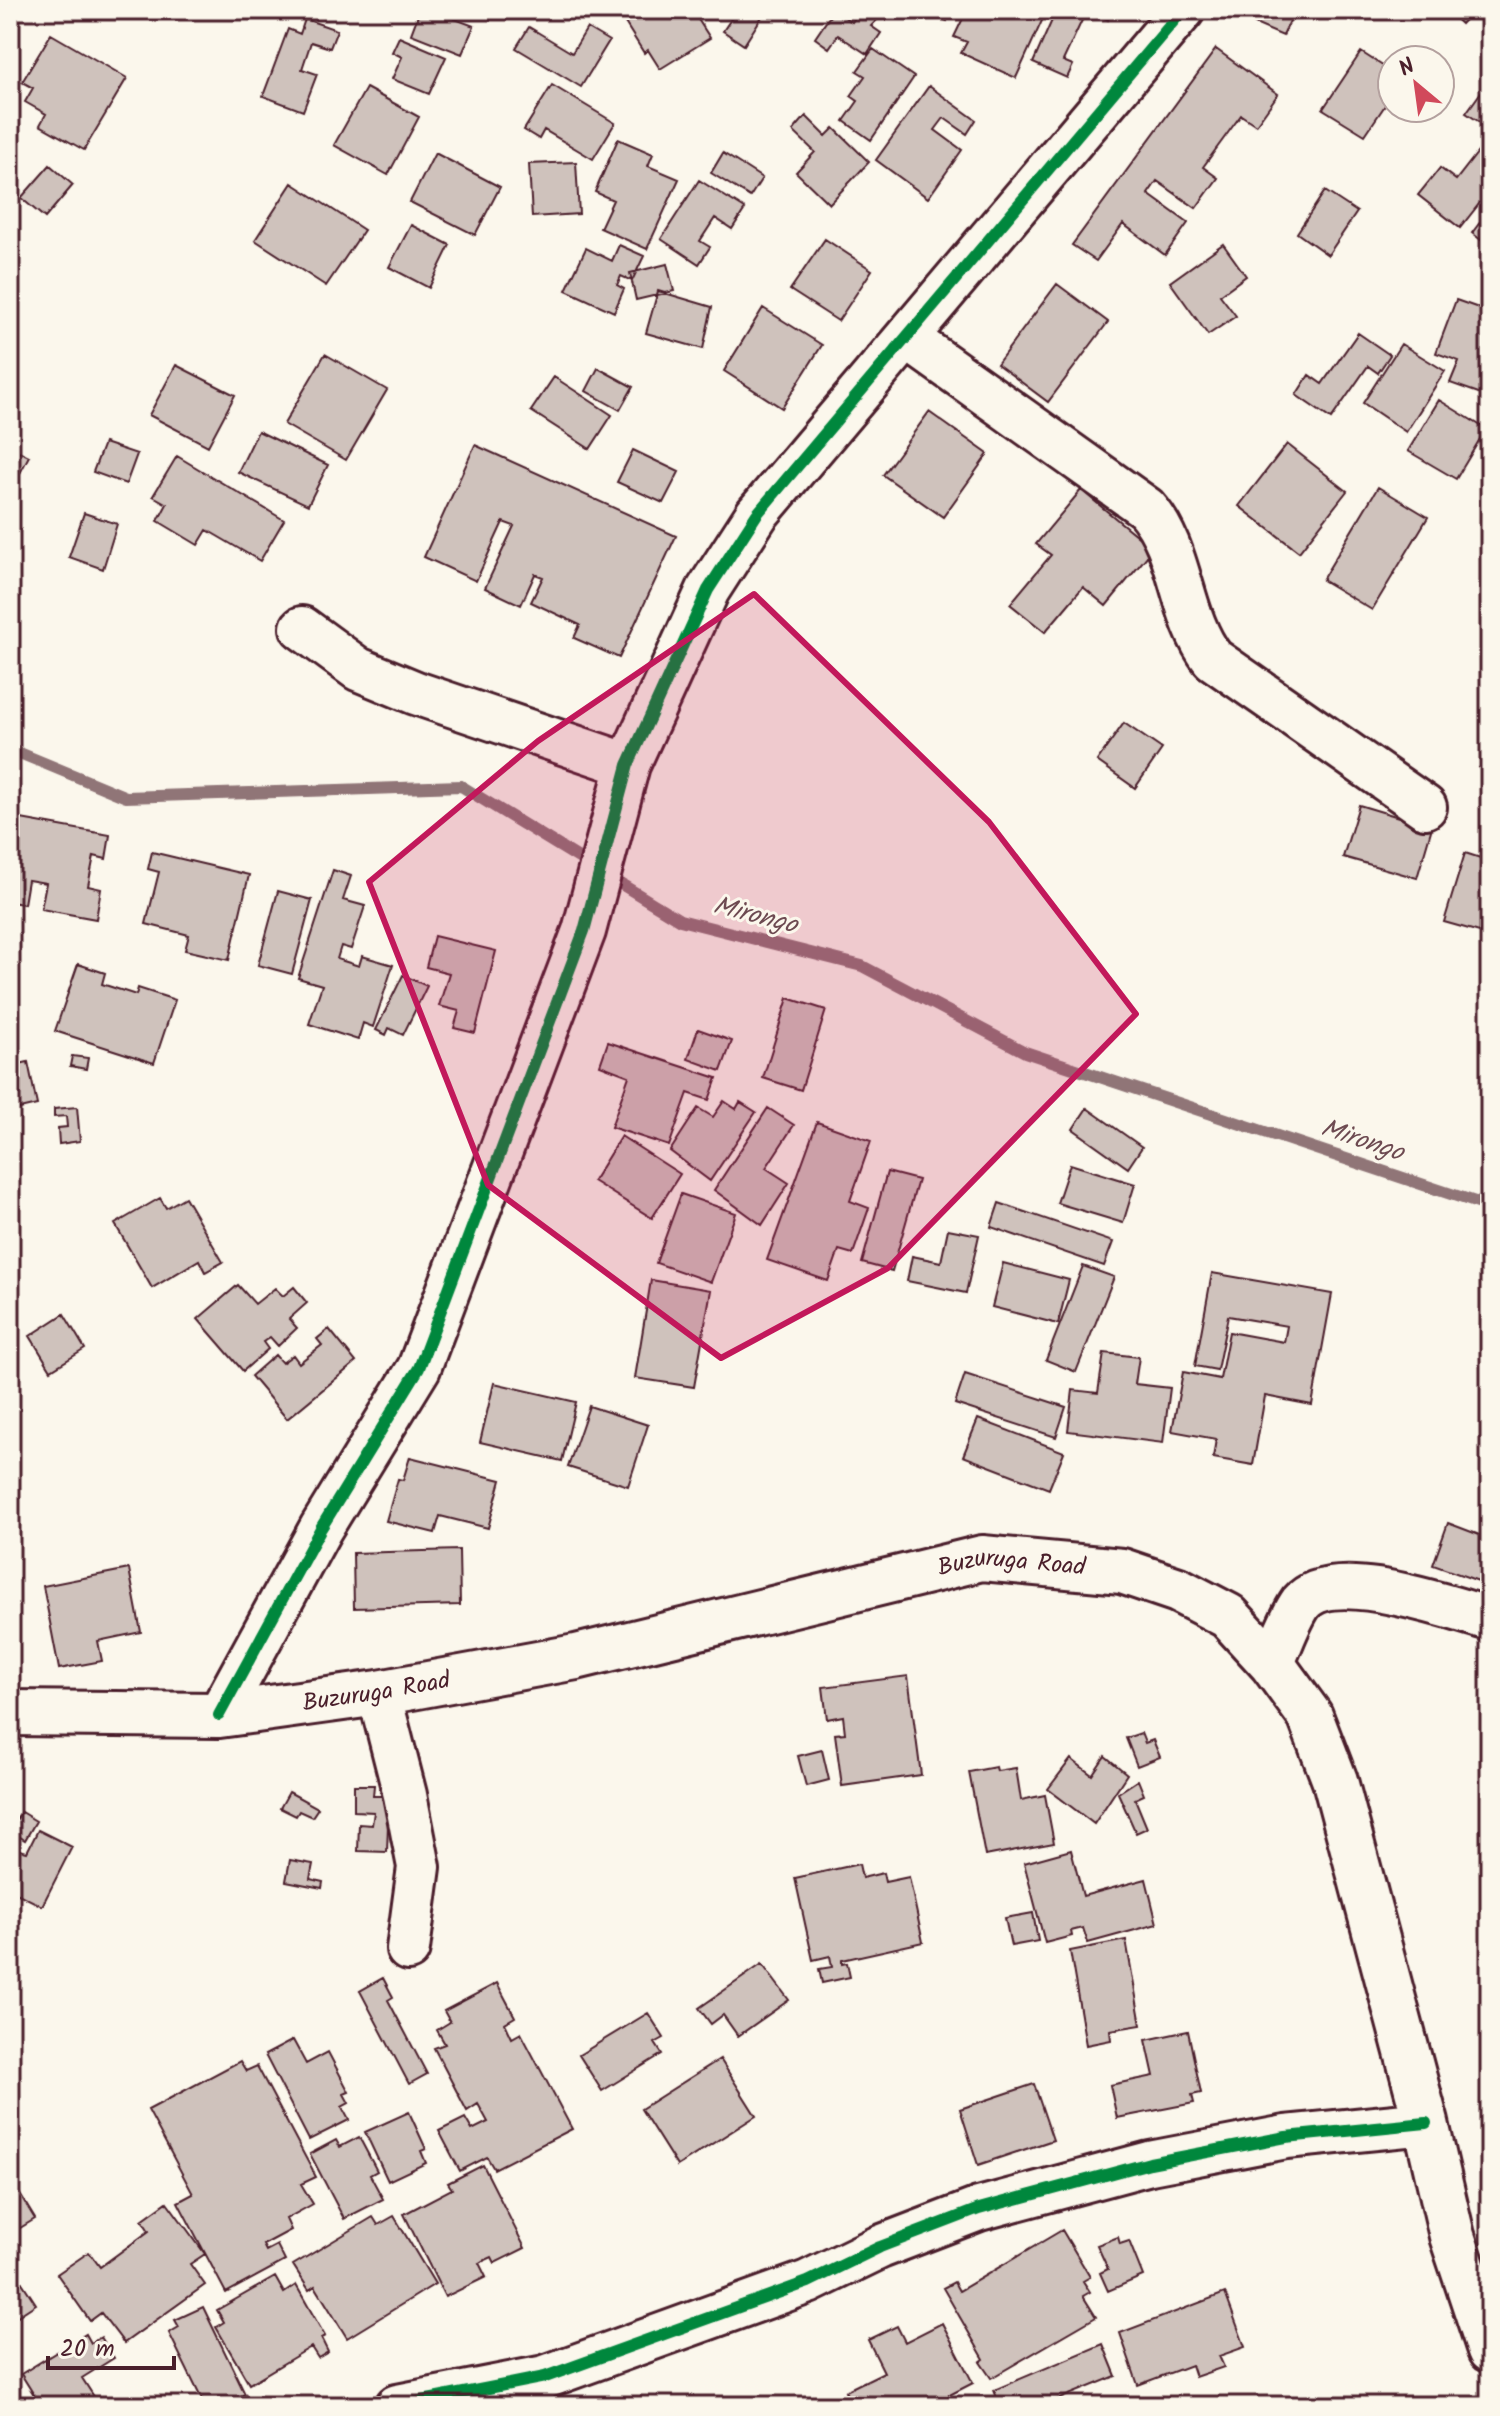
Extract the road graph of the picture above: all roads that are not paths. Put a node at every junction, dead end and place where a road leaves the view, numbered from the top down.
1 (1183, 10) edge
2 (907, 338) junction
3 (302, 628) dead end
4 (628, 765) junction
5 (1425, 807) dead end
6 (1490, 1619) edge
7 (1272, 1664) junction
8 (379, 1693) junction
9 (10, 1713) edge
10 (219, 1715) junction
11 (408, 1949) dead end
12 (1426, 2123) junction
13 (1490, 2350) edge
14 (397, 2406) edge

1 - 2 street
2 - 4 street
2 - 5 street
3 - 4 street
4 - 10 street
6 - 7 street
7 - 8 main road, Buzuruga Road
7 - 12 main road, Buzuruga Road
8 - 10 main road, Buzuruga Road
8 - 11 street
9 - 10 main road, Buzuruga Road
12 - 13 main road, Buzuruga Road
12 - 14 street

